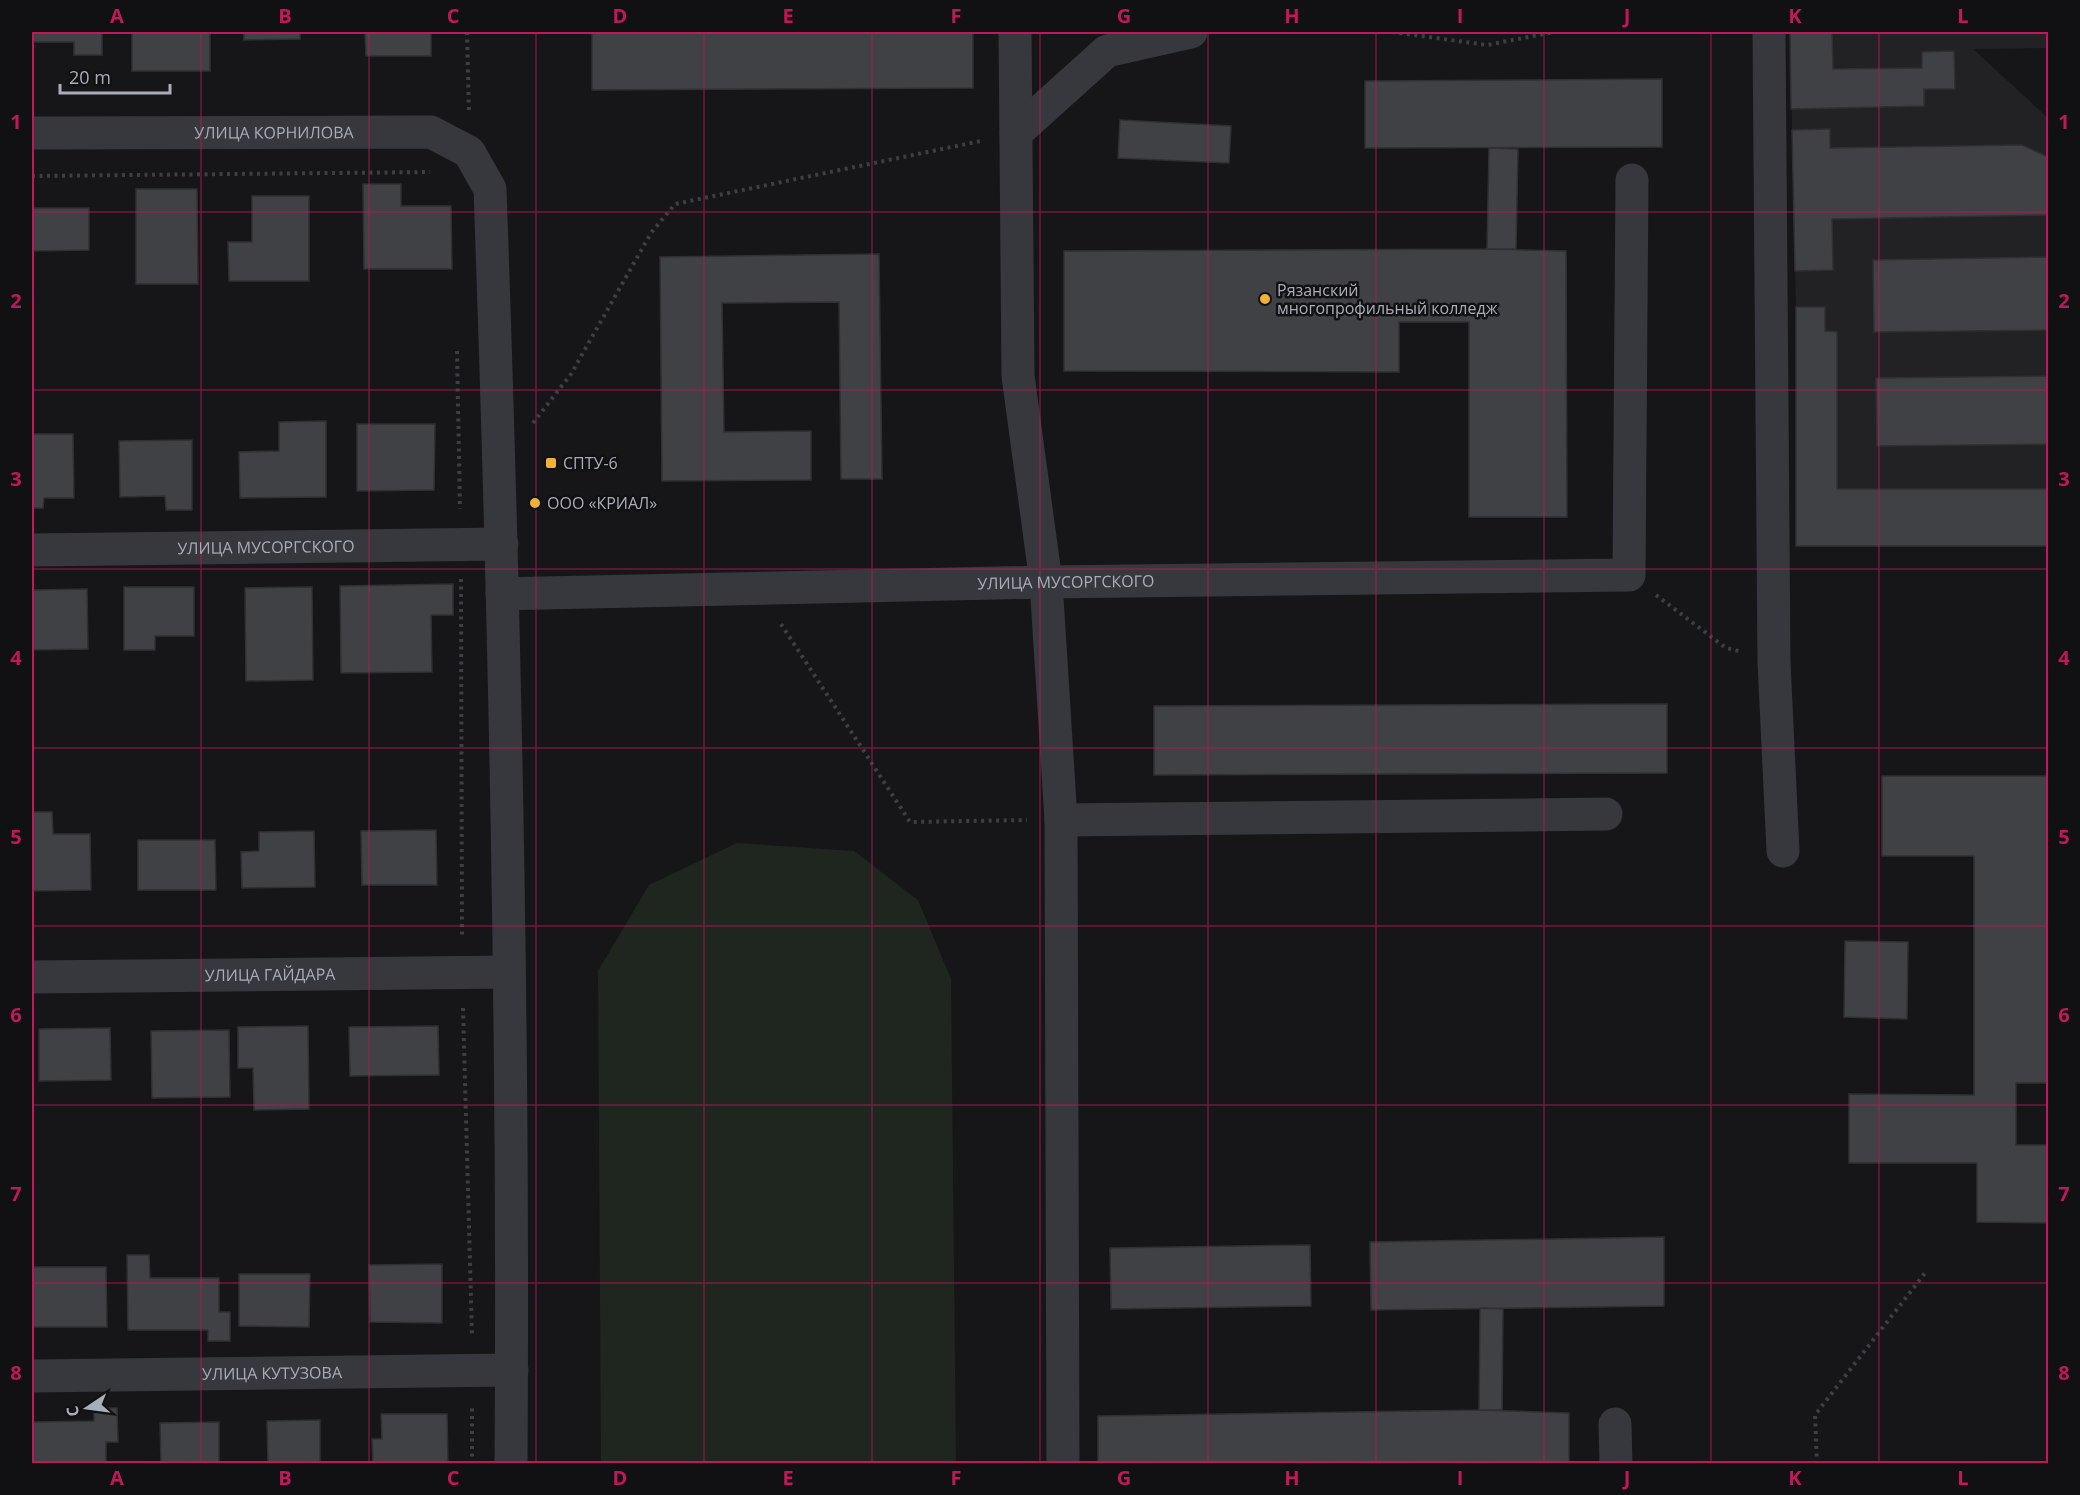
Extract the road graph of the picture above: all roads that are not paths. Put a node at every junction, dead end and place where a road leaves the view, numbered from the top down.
1 (1015, 32) edge
2 (1191, 32) edge
3 (1769, 32) edge
4 (32, 133) edge
5 (1016, 133) junction
6 (1632, 180) dead end
7 (502, 544) junction
8 (32, 550) edge
9 (1046, 582) junction
10 (502, 594) junction
11 (1606, 814) dead end
12 (1061, 820) junction
13 (1783, 851) dead end
14 (509, 972) junction
15 (32, 976) edge
16 (512, 1370) junction
17 (32, 1376) edge
18 (1615, 1424) dead end
19 (511, 1464) edge
20 (1063, 1464) edge
21 (1616, 1464) edge

1 - 5 street
2 - 5 street
3 - 13 street
4 - 7 street, УЛИЦА КОРНИЛОВА
5 - 9 street
6 - 9 street, УЛИЦА МУСОРГСКОГО
7 - 8 street, УЛИЦА МУСОРГСКОГО
7 - 10 street
9 - 10 street, УЛИЦА МУСОРГСКОГО
9 - 12 street
10 - 14 street
11 - 12 street
12 - 20 street
14 - 15 street, УЛИЦА ГАЙДАРА
14 - 16 street
16 - 17 street, УЛИЦА КУТУЗОВА
16 - 19 street
18 - 21 street

